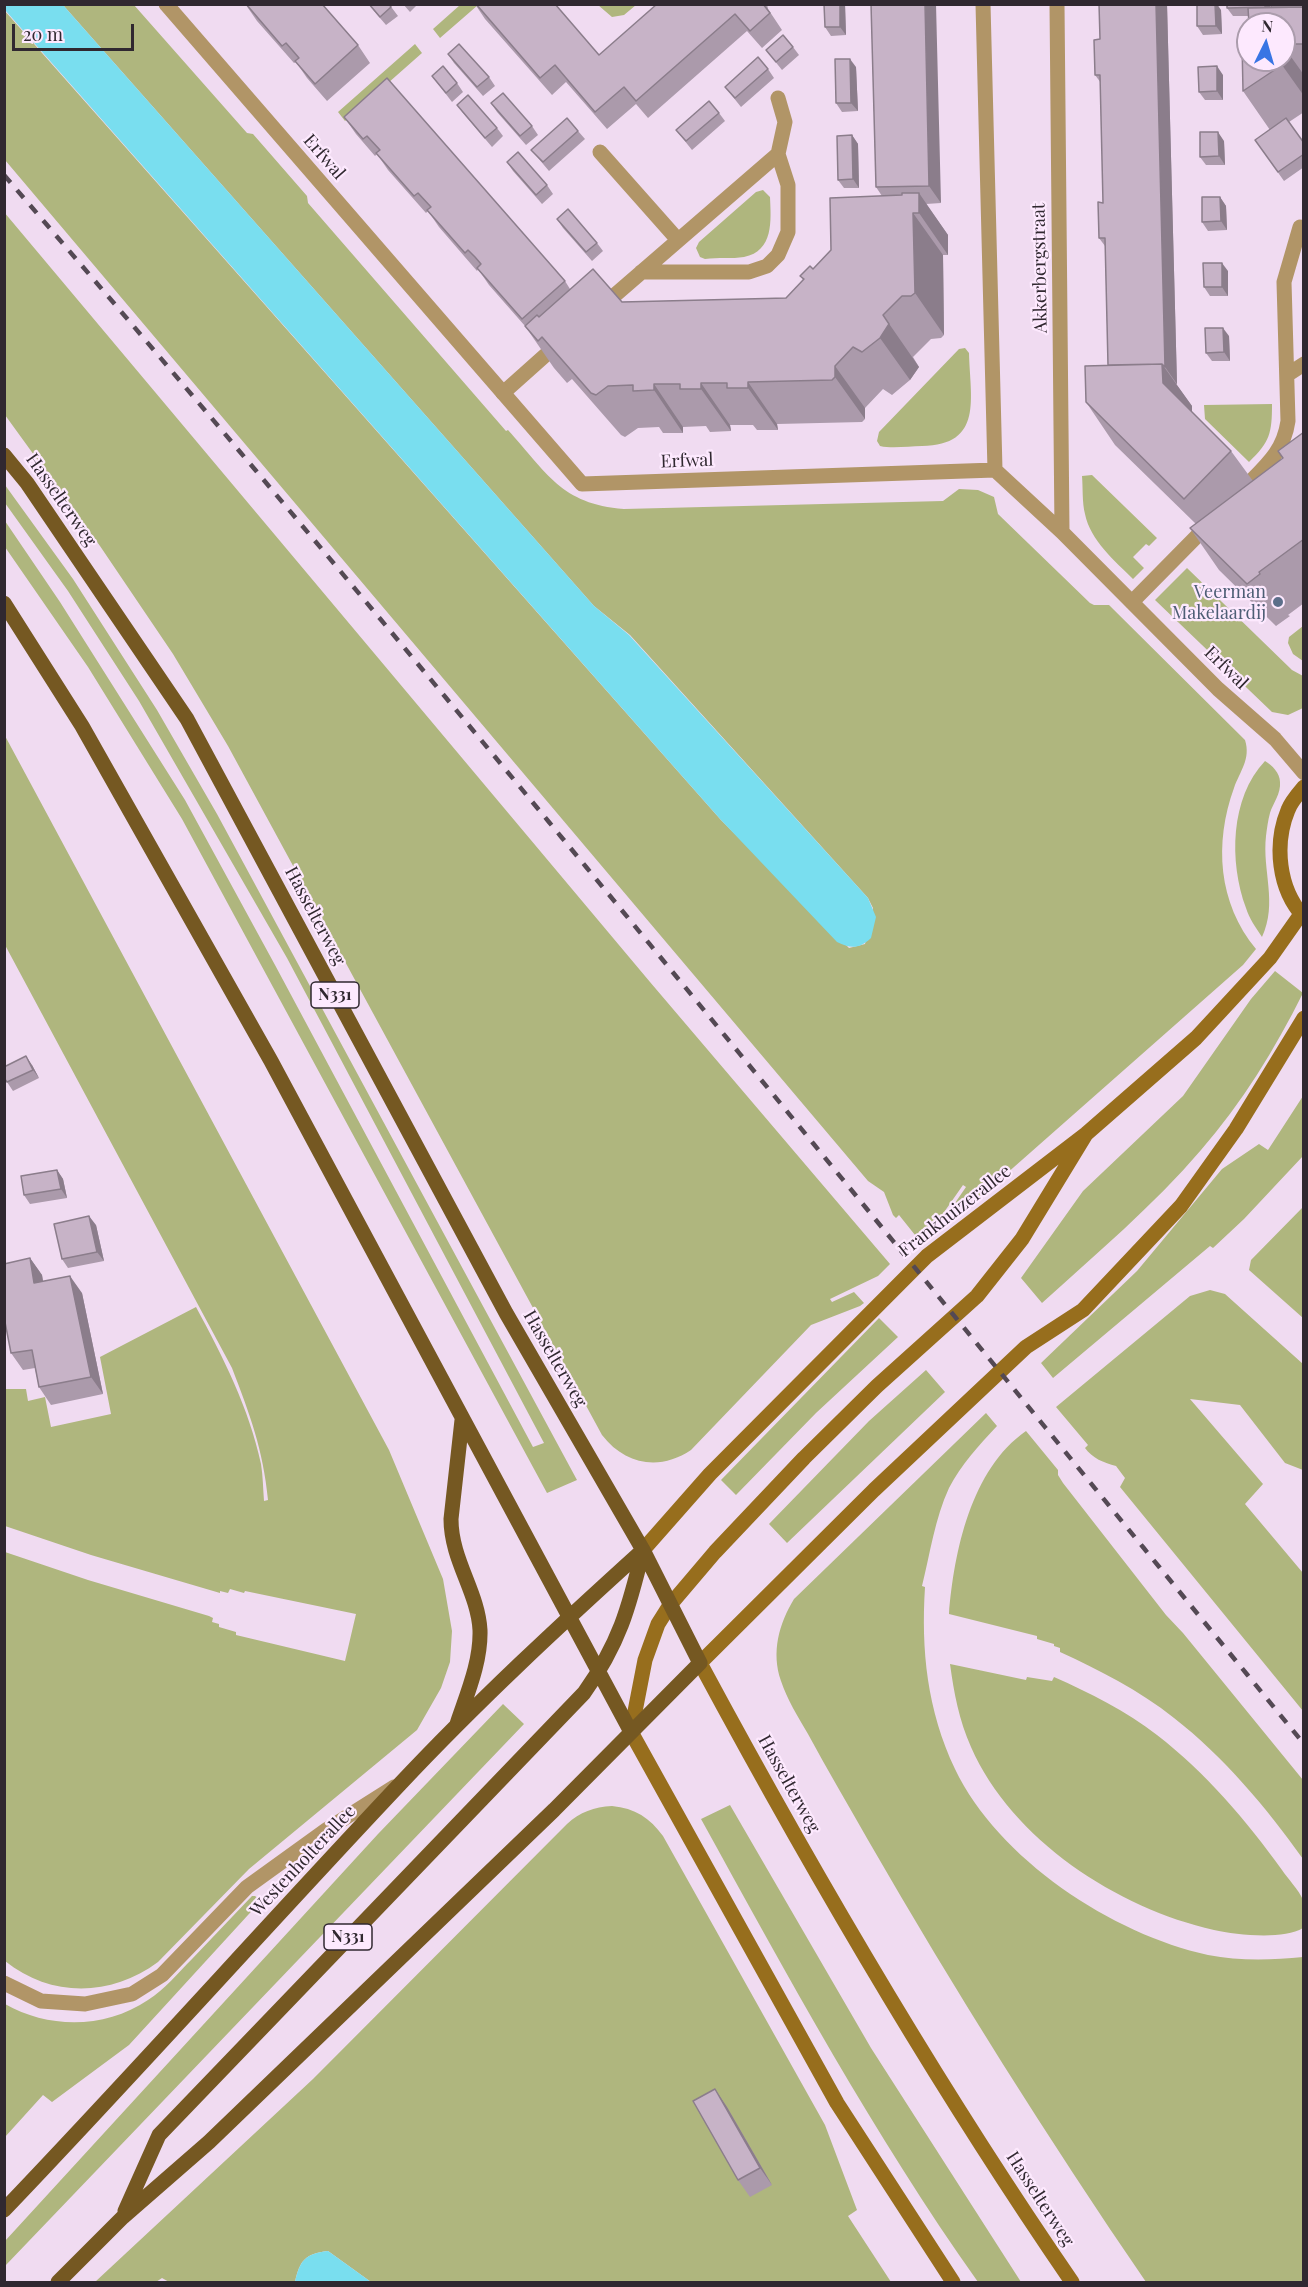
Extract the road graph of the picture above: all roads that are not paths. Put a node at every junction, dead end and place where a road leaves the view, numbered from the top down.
1 (166, 4) edge
2 (982, 4) edge
3 (1057, 4) edge
4 (778, 98) dead end
5 (600, 152) dead end
6 (778, 154) junction
7 (1300, 227) dead end
8 (678, 240) junction
9 (641, 272) junction
10 (589, 317) edge
11 (572, 332) edge
12 (1304, 364) edge
13 (1287, 375) junction
14 (503, 393) junction
15 (4, 454) edge
16 (995, 470) junction
17 (1250, 482) edge
18 (1202, 531) edge
19 (1062, 532) junction
20 (1132, 602) junction
21 (4, 603) edge
22 (1304, 773) edge
23 (1304, 787) edge
24 (1302, 915) edge
25 (1304, 1018) edge
26 (1086, 1134) junction
27 (462, 1420) junction
28 (643, 1550) junction
29 (670, 1605) junction
30 (568, 1617) junction
31 (700, 1663) junction
32 (598, 1673) junction
33 (455, 1729) junction
34 (631, 1732) junction
35 (401, 1783) junction
36 (4, 1983) edge
37 (4, 2210) edge
38 (123, 2217) junction
39 (58, 2283) edge
40 (953, 2283) edge
41 (1072, 2283) edge

1 - 14 street, Erfwal
2 - 16 street
3 - 19 street, Akkerbergstraat
4 - 6 street
5 - 8 street
6 - 8 street
6 - 9 street
7 - 13 street
8 - 9 street
9 - 10 street
11 - 14 street
12 - 13 street
13 - 17 street
14 - 16 street, Erfwal
15 - 28 main road, Hasselterweg / N331
16 - 19 street, Erfwal
18 - 20 street
19 - 20 street, Erfwal
20 - 22 street, Erfwal
21 - 27 main road
23 - 24 main road
24 - 26 main road, Frankhuizerallee
25 - 31 main road
26 - 28 main road, Frankhuizerallee
26 - 29 main road
27 - 30 main road
27 - 33 main road
28 - 29 main road, Hasselterweg / N331
28 - 30 main road, Westenholterallee
28 - 32 main road, N331
29 - 31 main road, Hasselterweg / N331
29 - 34 main road
30 - 32 main road
30 - 33 main road, Westenholterallee
31 - 34 main road, N331
31 - 41 main road, Hasselterweg
32 - 34 main road
32 - 38 main road, N331
33 - 35 main road, Westenholterallee
34 - 38 main road, N331
34 - 40 main road
35 - 36 street
35 - 37 main road, Westenholterallee
38 - 39 main road, N331

